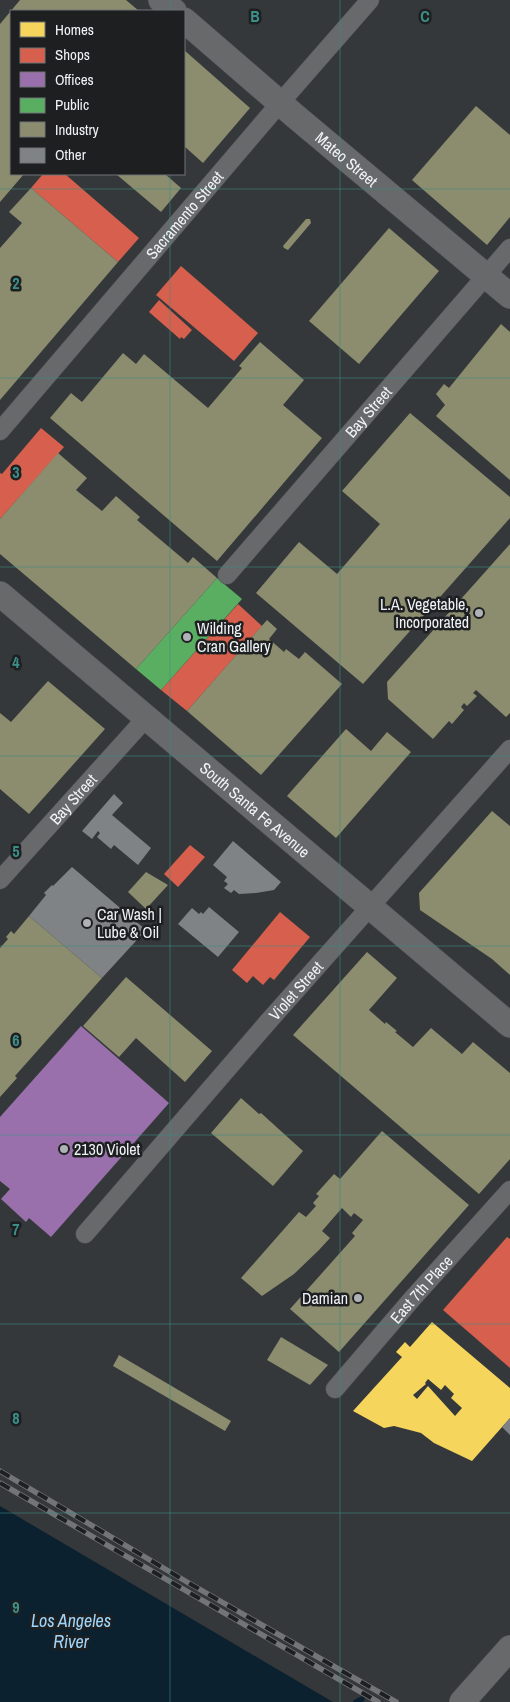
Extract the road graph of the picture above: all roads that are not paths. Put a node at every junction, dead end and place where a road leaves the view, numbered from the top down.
1 (161, 0) edge
2 (370, 0) edge
3 (173, 10) edge
4 (185, 21) edge
5 (280, 103) junction
6 (510, 248) edge
7 (486, 276) junction
8 (510, 296) edge
9 (0, 431) edge
10 (227, 575) dead end
11 (0, 594) edge
12 (146, 718) junction
13 (510, 749) edge
14 (0, 880) edge
15 (371, 907) junction
16 (510, 1025) edge
17 (510, 1190) edge
18 (85, 1234) dead end
19 (335, 1389) dead end
20 (510, 1648) edge
21 (462, 1702) edge

1 - 3 main road
2 - 5 street, Sacramento Street
4 - 5 main road, Mateo Street
5 - 7 main road, Mateo Street
5 - 9 street, Sacramento Street
6 - 7 street, Bay Street
7 - 8 main road, Mateo Street
7 - 10 street, Bay Street
11 - 12 main road, South Santa Fe Avenue
12 - 14 street, Bay Street
12 - 15 main road, South Santa Fe Avenue
13 - 15 street, Violet Street
15 - 16 main road, South Santa Fe Avenue
15 - 18 street, Violet Street
17 - 19 street, East 7th Place
20 - 21 main road

